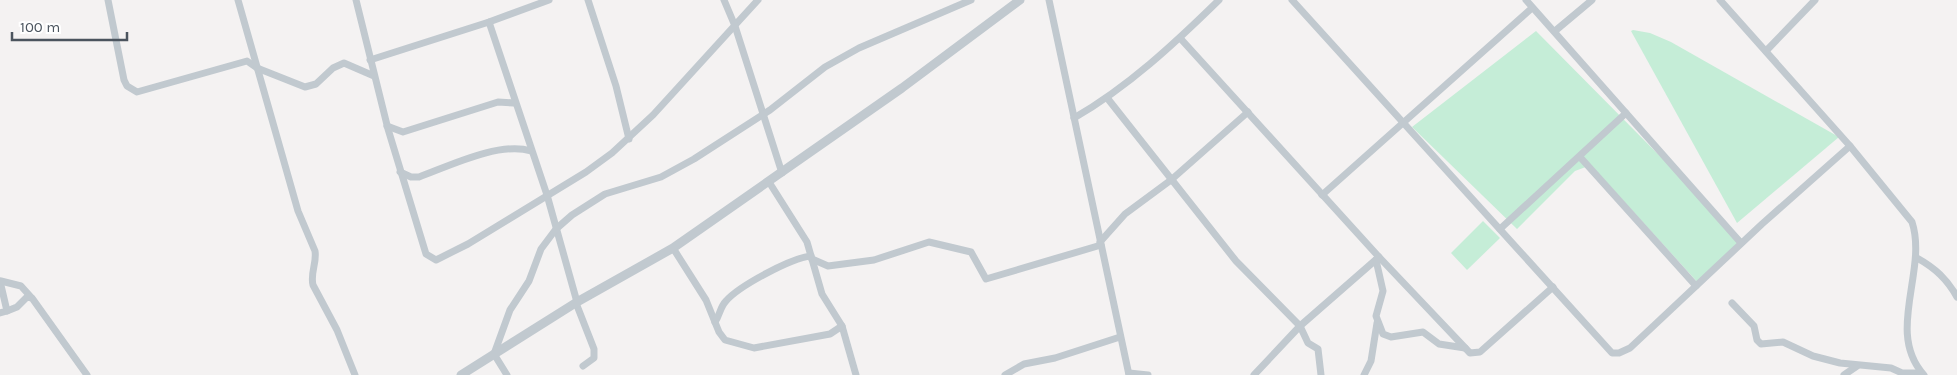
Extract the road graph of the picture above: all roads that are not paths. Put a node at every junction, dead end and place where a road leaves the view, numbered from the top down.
1 (108, 0) edge
2 (238, 0) edge
3 (356, 0) edge
4 (360, 0) edge
5 (549, 0) edge
6 (588, 0) edge
7 (724, 0) edge
8 (758, 0) edge
9 (971, 0) edge
10 (1020, 0) edge
11 (1049, 0) edge
12 (1219, 0) edge
13 (1526, 0) edge
14 (1592, 0) edge
15 (1720, 0) edge
16 (1815, 0) edge
17 (1296, 1) edge
18 (1532, 8) junction
19 (360, 18) junction
20 (489, 22) junction
21 (735, 26) junction
22 (1555, 31) junction
23 (1180, 38) junction
24 (1766, 51) junction
25 (370, 60) junction
26 (257, 68) junction
27 (374, 76) junction
28 (1108, 99) junction
29 (514, 103) junction
30 (1248, 112) junction
31 (1626, 112) junction
32 (761, 115) junction
33 (1074, 118) junction
34 (1403, 122) junction
35 (387, 126) junction
36 (628, 139) junction
37 (1850, 146) junction
38 (531, 150) junction
39 (1580, 157) junction
40 (400, 172) junction
41 (782, 173) junction
42 (1171, 180) junction
43 (769, 182) junction
44 (546, 195) junction
45 (1322, 195) junction
46 (556, 229) junction
47 (1500, 229) junction
48 (1741, 243) junction
49 (1100, 244) junction
50 (673, 248) junction
51 (812, 257) junction
52 (1917, 258) junction
53 (1377, 259) junction
54 (0, 281) edge
55 (1696, 286) junction
56 (1552, 287) junction
57 (30, 296) junction
58 (1957, 297) edge
59 (576, 302) junction
60 (1732, 303) dead end
61 (3, 312) edge
62 (715, 322) junction
63 (1377, 322) junction
64 (842, 326) junction
65 (1300, 326) junction
66 (1120, 337) junction
67 (1465, 348) junction
68 (494, 354) junction
69 (583, 366) dead end
70 (1857, 366) junction
71 (1129, 374) edge
72 (1923, 374) edge
73 (86, 375) edge
74 (355, 375) edge
75 (461, 375) edge
76 (507, 375) edge
77 (856, 375) edge
78 (1005, 375) edge
79 (1148, 375) edge
80 (1254, 375) edge
81 (1321, 375) edge
82 (1364, 375) edge
83 (1844, 375) edge

1 - 26 street
2 - 26 street
3 - 19 street
4 - 19 street
5 - 20 street
6 - 36 street
7 - 21 street
8 - 21 street
9 - 32 street
10 - 41 street
11 - 33 street
12 - 23 street
13 - 18 street
14 - 22 street
15 - 24 street
16 - 24 street
17 - 34 street
18 - 22 street
18 - 34 street
19 - 25 street
20 - 25 street
20 - 29 street
21 - 32 street
21 - 36 street
22 - 31 street
23 - 28 street
23 - 30 street
24 - 37 street
25 - 27 street
26 - 27 street
26 - 74 street
27 - 35 street
28 - 33 street
28 - 42 street
29 - 35 street
29 - 38 street
30 - 42 street
30 - 45 street
31 - 39 street
31 - 48 street
32 - 41 street
32 - 46 street
33 - 49 street
34 - 45 street
34 - 47 street
35 - 40 street
36 - 44 street
37 - 48 street
37 - 52 street
38 - 40 street
38 - 44 street
39 - 47 street
39 - 55 street
40 - 44 street
41 - 43 street
42 - 49 street
42 - 65 street
43 - 50 street
43 - 51 street
44 - 46 street
45 - 53 street
46 - 59 street
46 - 68 street
47 - 56 street
48 - 55 street
49 - 51 street
49 - 66 street
50 - 59 street
50 - 62 street
51 - 62 street
51 - 64 street
52 - 58 street
52 - 72 street
53 - 63 street
53 - 65 street
53 - 67 street
54 - 57 street
54 - 61 street
55 - 56 street
56 - 67 street
57 - 61 street
57 - 73 street
59 - 68 street
59 - 69 street
60 - 70 street
62 - 64 street
63 - 67 street
63 - 82 street
64 - 77 street
65 - 80 street
65 - 81 street
66 - 71 street
66 - 78 street
68 - 75 street
68 - 76 street
70 - 72 street
70 - 83 street
71 - 79 street

